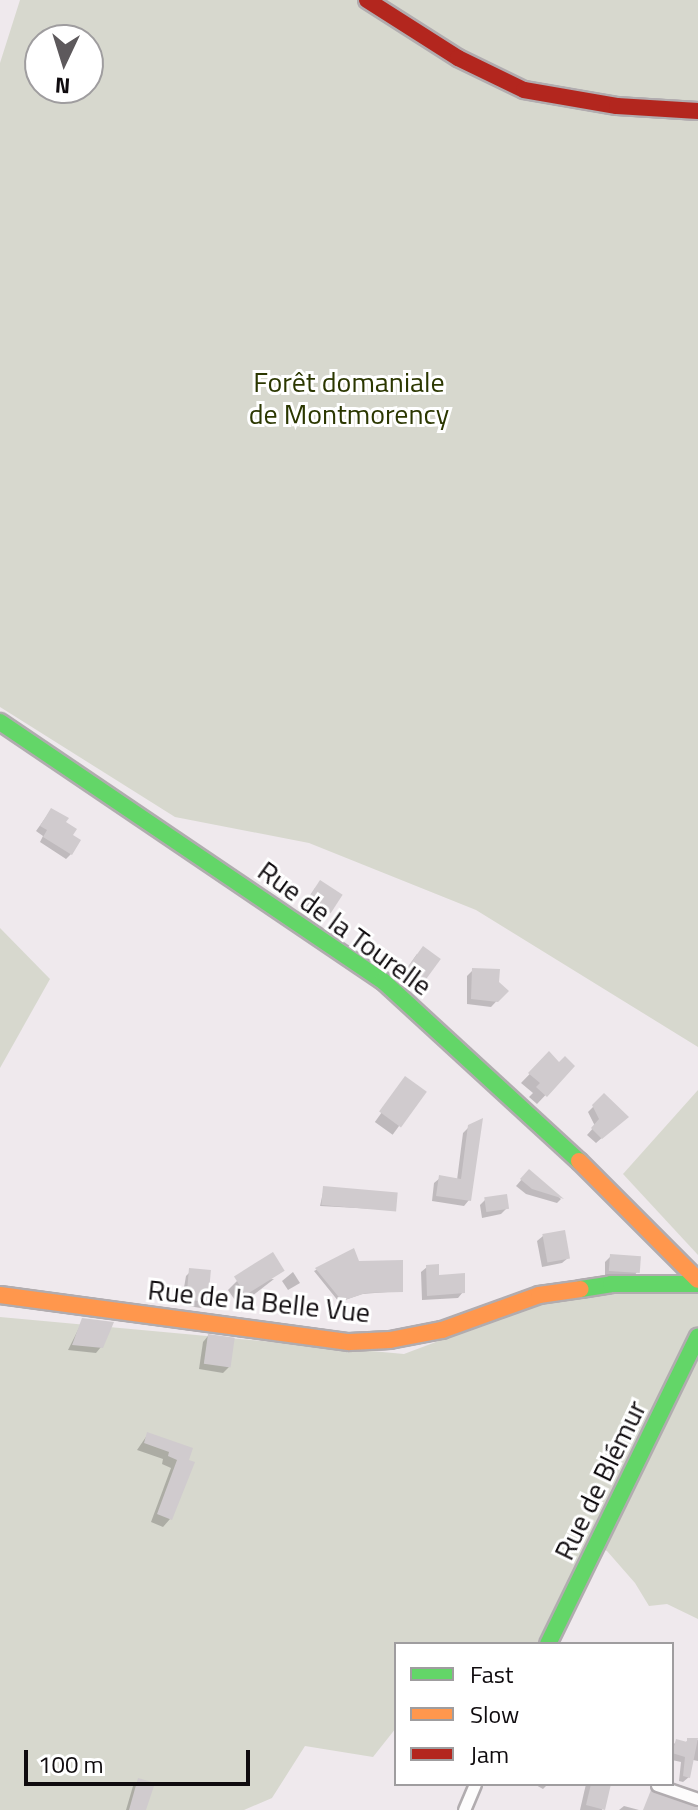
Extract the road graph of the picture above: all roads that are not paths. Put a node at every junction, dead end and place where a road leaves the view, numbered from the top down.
1 (367, 0) edge
2 (698, 111) edge
3 (0, 722) edge
4 (698, 1282) edge
5 (0, 1295) edge
6 (698, 1337) edge
7 (549, 1642) edge
8 (474, 1786) edge
9 (660, 1786) edge
10 (698, 1799) edge
11 (464, 1810) edge

1 - 2 street
3 - 4 street, Rue de la Tourelle
4 - 5 street, Rue de la Belle Vue
6 - 7 street, Rue de Blémur
8 - 11 street
9 - 10 street

